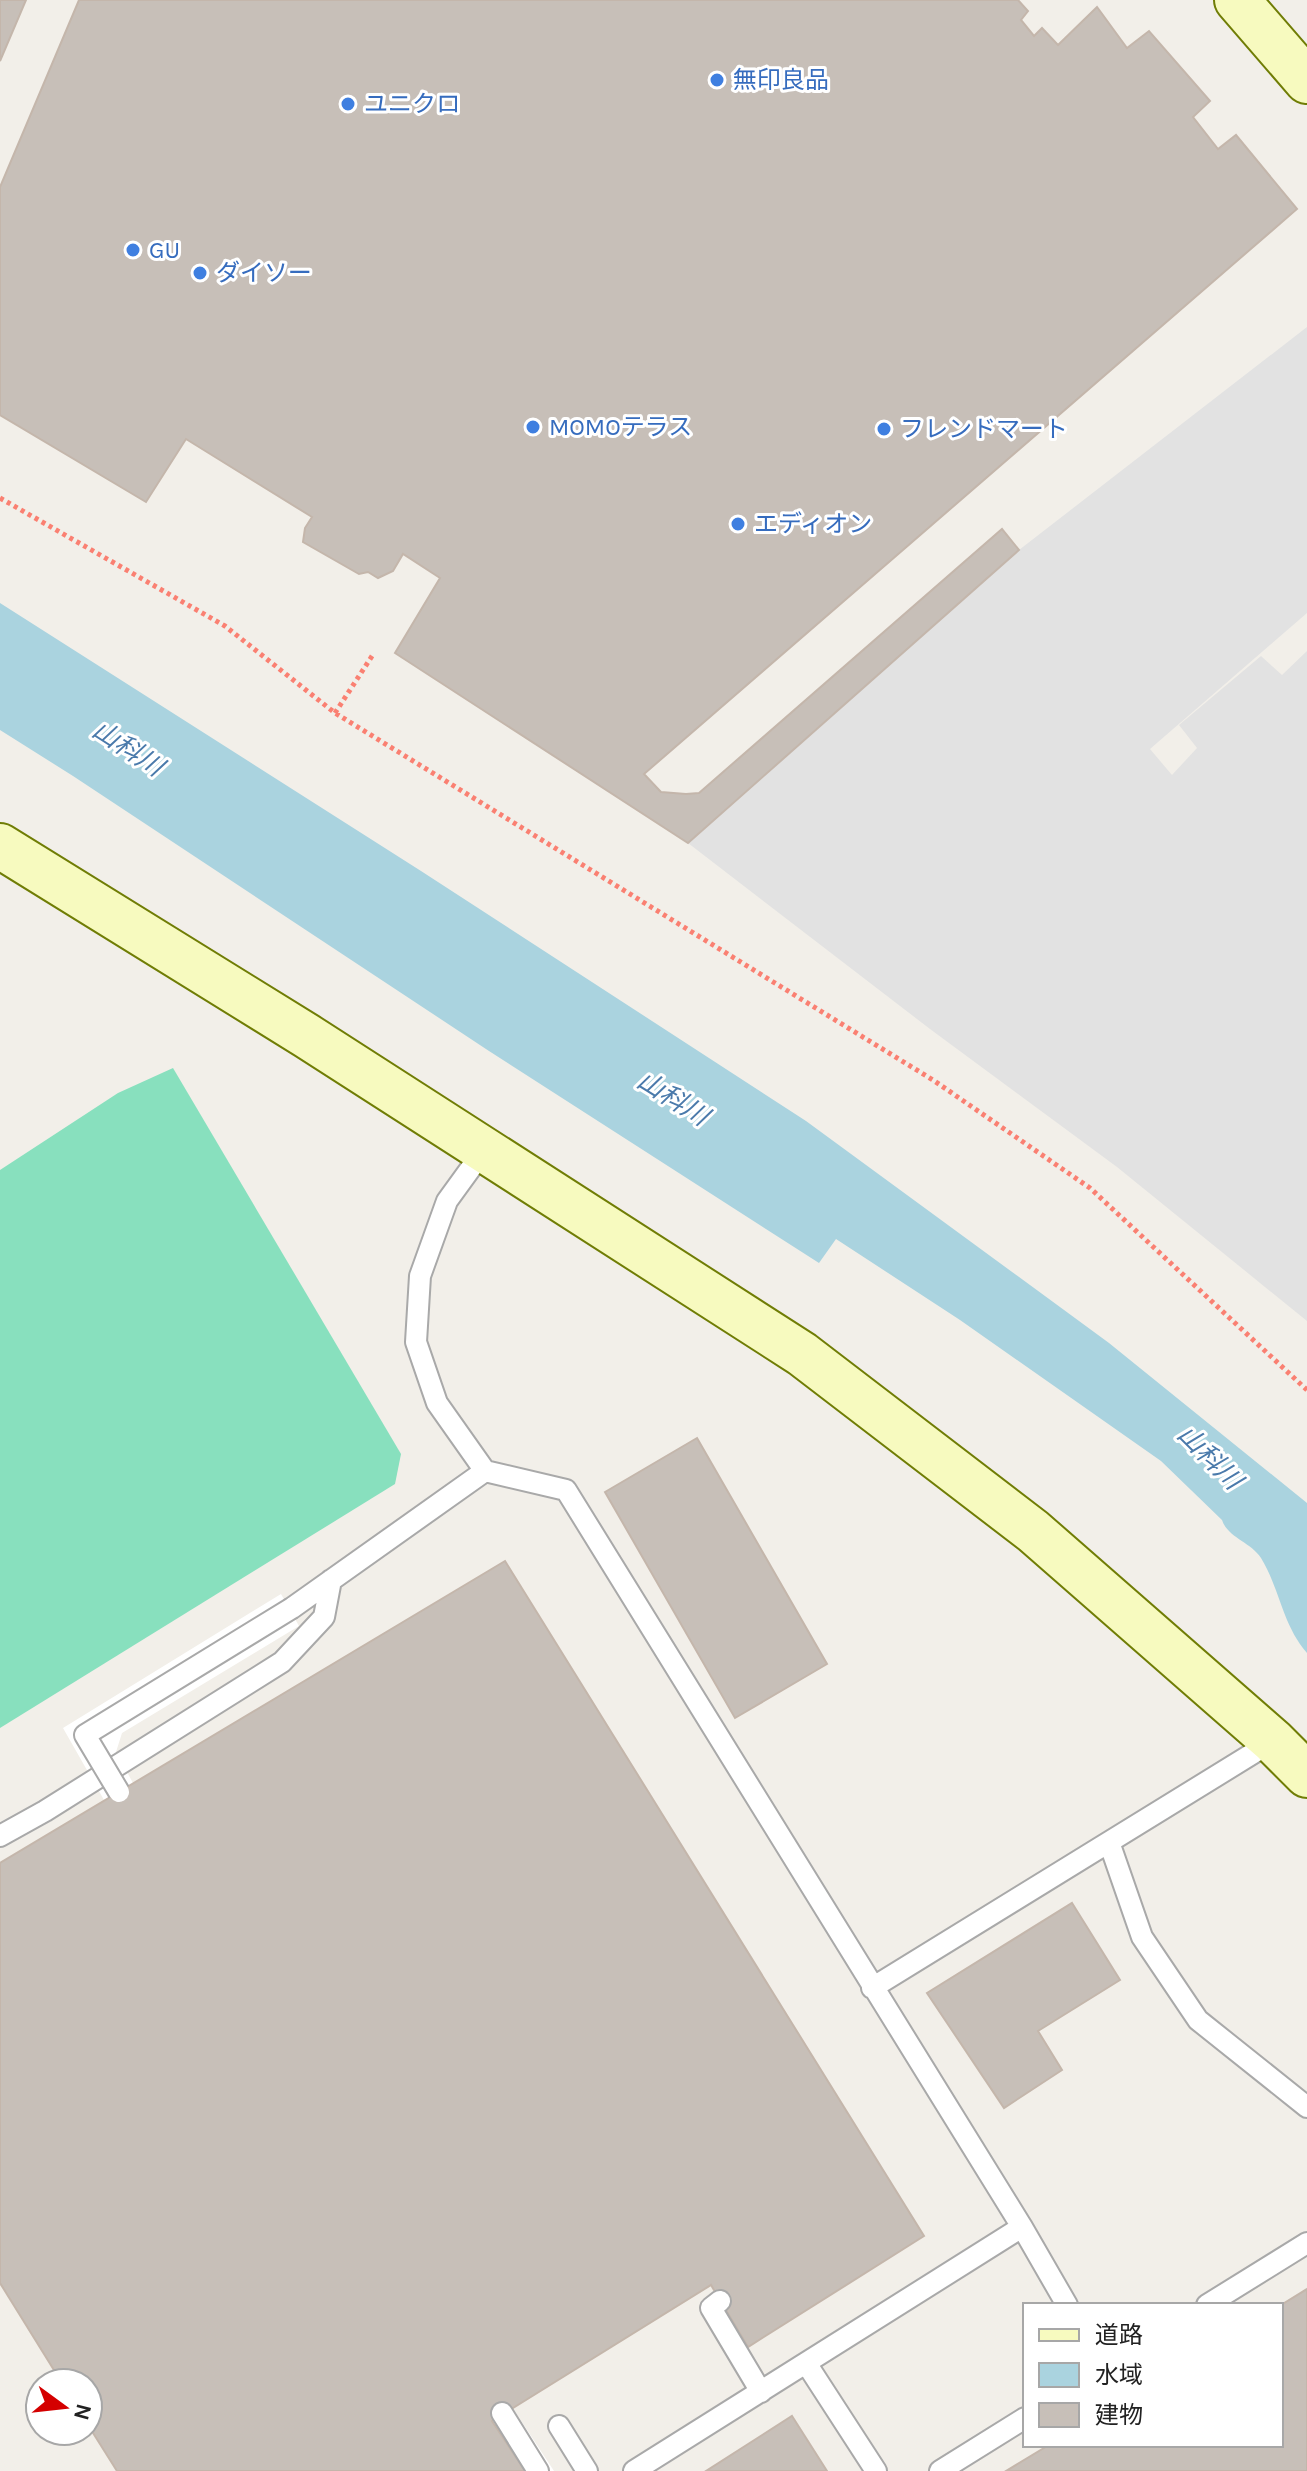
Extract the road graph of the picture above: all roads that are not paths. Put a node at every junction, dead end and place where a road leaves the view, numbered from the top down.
1 (1237, 0) edge
2 (1307, 81) edge
3 (0, 846) edge
4 (484, 1150) junction
5 (485, 1471) junction
6 (331, 1580) junction
7 (1273, 1741) junction
8 (1307, 1775) edge
9 (119, 1792) dead end
10 (0, 1836) edge
11 (1109, 1842) junction
12 (872, 1988) junction
13 (1307, 2107) edge
14 (1022, 2227) junction
15 (1307, 2243) edge
16 (720, 2301) dead end
17 (1066, 2303) edge
18 (1210, 2303) edge
19 (806, 2363) junction
20 (761, 2392) junction
21 (502, 2413) dead end
22 (1023, 2419) edge
23 (559, 2426) dead end
24 (538, 2471) edge
25 (587, 2471) edge
26 (634, 2471) edge
27 (876, 2471) edge
28 (940, 2471) edge

1 - 2 street
3 - 4 street
4 - 5 lane
4 - 7 street
5 - 6 lane
5 - 12 lane
6 - 9 lane, bridge
6 - 10 lane
7 - 8 street
7 - 11 lane
11 - 12 lane
11 - 13 lane
12 - 14 lane
14 - 17 lane
14 - 19 lane
15 - 18 lane
16 - 20 lane
19 - 20 lane
19 - 27 lane
20 - 26 lane
21 - 24 lane
22 - 28 lane
23 - 25 lane

